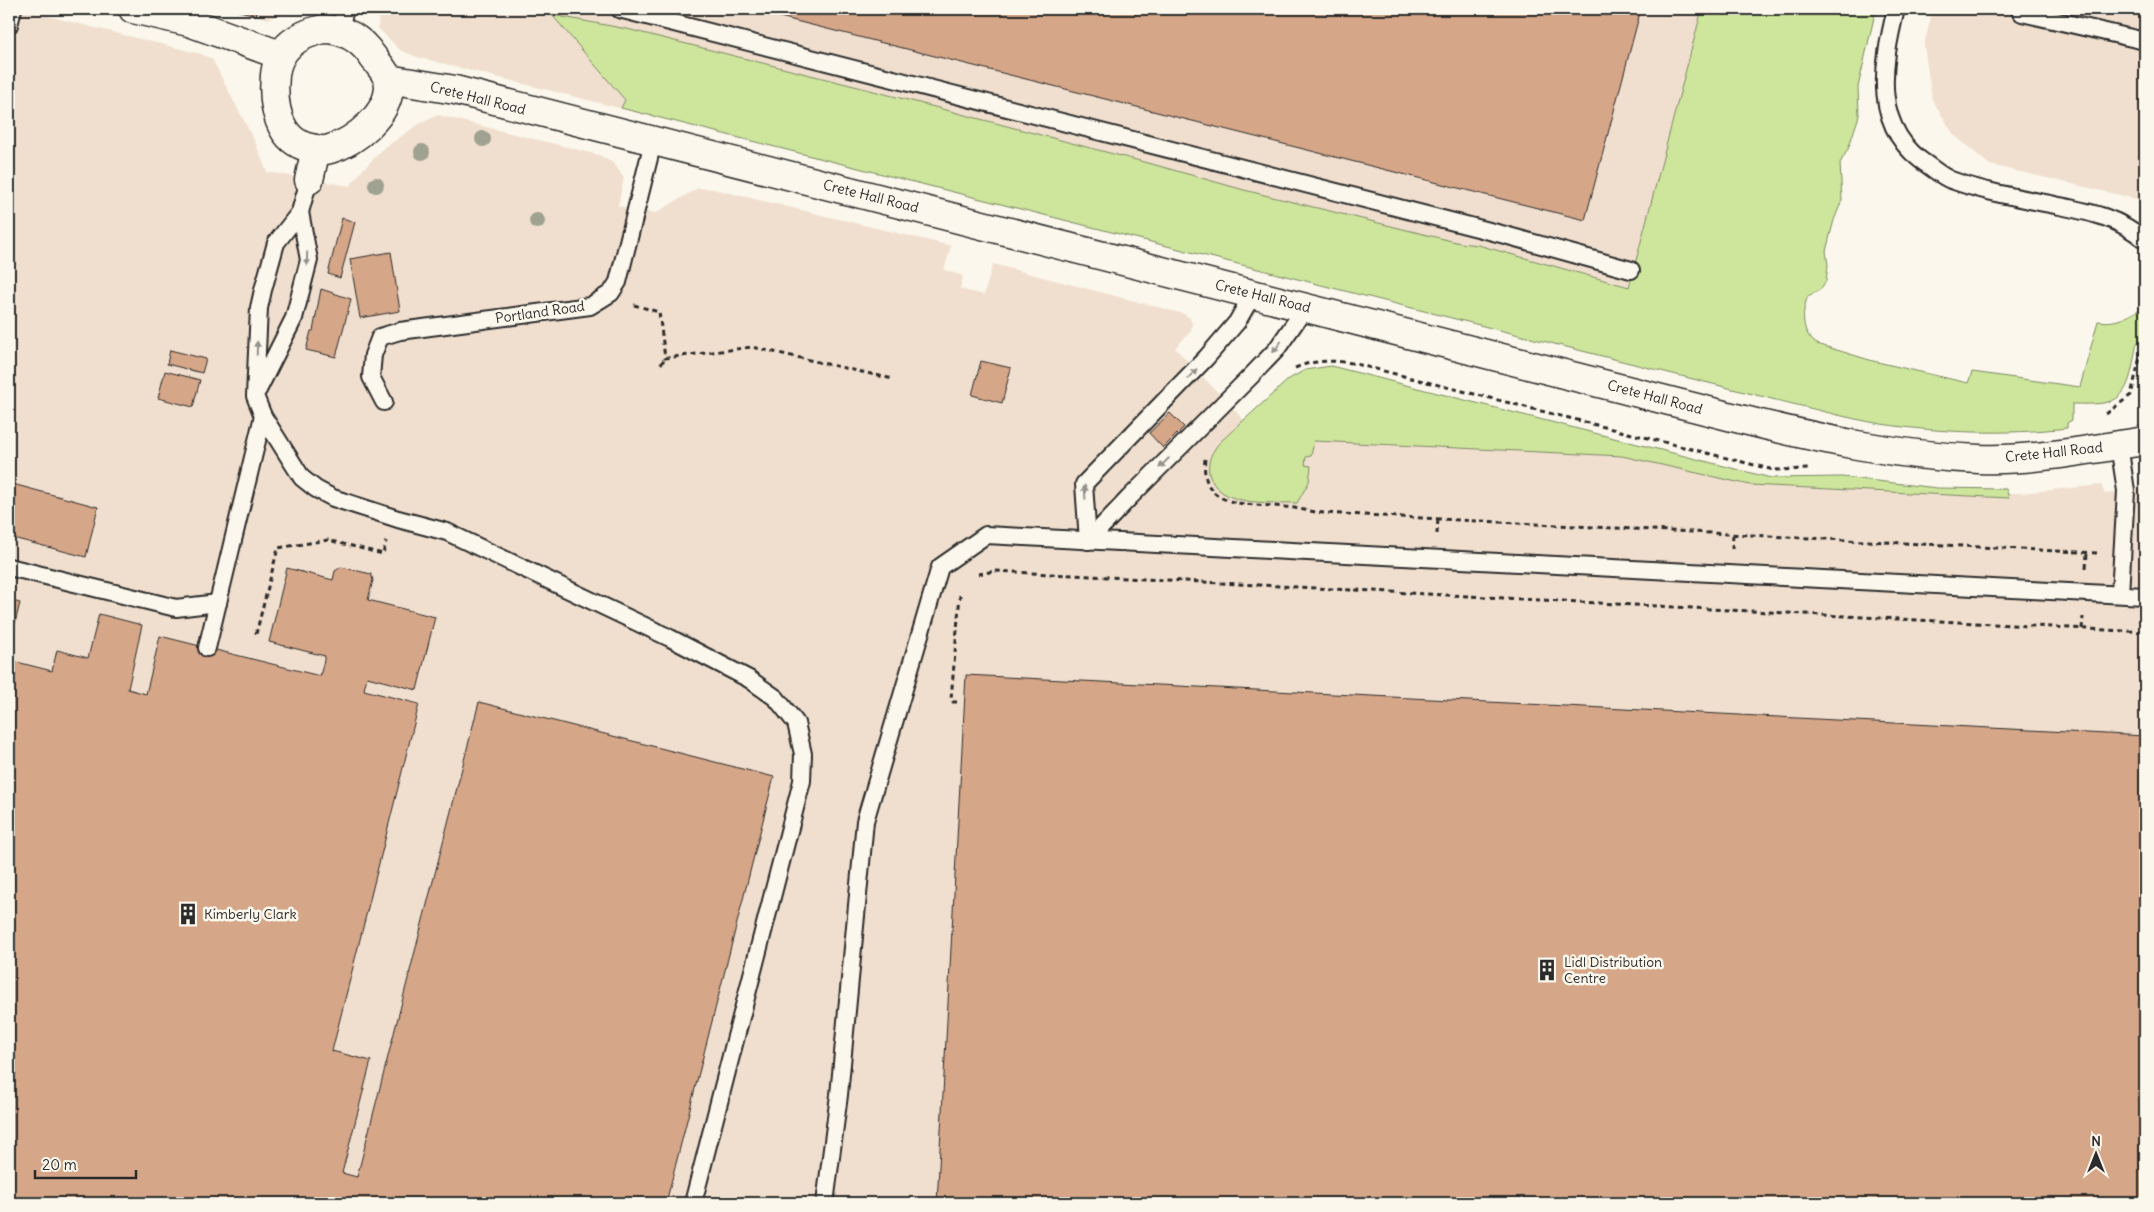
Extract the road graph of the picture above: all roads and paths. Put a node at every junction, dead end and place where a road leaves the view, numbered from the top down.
1 (13, 9) edge
2 (133, 9) edge
3 (619, 9) edge
4 (1896, 9) edge
5 (2019, 9) edge
6 (342, 20) edge
7 (9, 25) edge
8 (2145, 41) edge
9 (280, 55) junction
10 (388, 79) junction
11 (653, 142) junction
12 (316, 149) junction
13 (309, 180) joint
14 (300, 212) junction
15 (2145, 240) edge
16 (1631, 270) dead end
17 (611, 293) junction
18 (1253, 294) junction
19 (1306, 307) junction
20 (2145, 346) edge
21 (665, 358) junction
22 (662, 364) dead end
23 (893, 379) dead end
24 (255, 396) junction
25 (384, 402) dead end
26 (263, 416) junction
27 (2100, 419) dead end
28 (2145, 441) edge
29 (2119, 445) junction
30 (1206, 455) dead end
31 (392, 518) junction
32 (1088, 541) junction
33 (2122, 555) junction
34 (9, 567) edge
35 (971, 578) dead end
36 (962, 589) dead end
37 (2120, 594) junction
38 (2145, 596) edge
39 (218, 603) junction
40 (2145, 632) edge
41 (256, 634) dead end
42 (207, 648) dead end
43 (957, 702) dead end
44 (693, 1203) edge
45 (825, 1203) edge

1 - 7 lane
2 - 9 street
3 - 16 lane
4 - 15 lane
5 - 8 lane
6 - 9 street
6 - 10 street
9 - 12 street
10 - 11 street, Crete Hall Road
10 - 12 street
11 - 17 lane
11 - 18 street, Crete Hall Road
12 - 13 street
13 - 14 lane
24 -> 14 lane
14 -> 24 lane
17 - 21 path
17 - 25 lane, Portland Road
18 - 19 street, Crete Hall Road
32 -> 18 lane
19 - 29 street, Crete Hall Road
19 -> 32 lane
20 - 27 path
21 - 22 path
21 - 23 path
24 - 26 lane
26 - 31 lane
26 - 39 lane
28 - 29 street, Crete Hall Road
29 - 33 lane
30 - 33 path
31 - 41 path
31 - 44 lane
32 - 37 lane
32 - 45 lane
33 - 37 lane
34 - 39 lane
35 - 40 path
36 - 43 path
37 - 38 lane
39 - 42 lane

